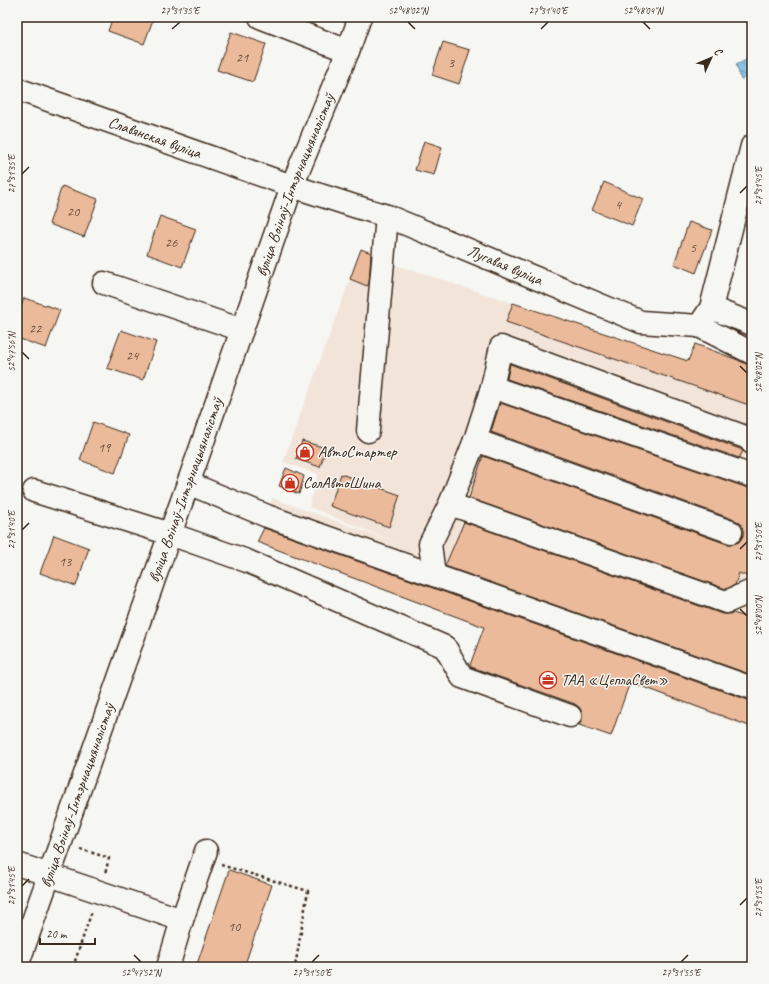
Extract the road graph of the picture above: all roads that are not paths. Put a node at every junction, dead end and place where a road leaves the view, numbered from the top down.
1 (260, 17) edge
2 (360, 17) edge
3 (348, 51) junction
4 (17, 89) edge
5 (752, 146) edge
6 (292, 186) junction
7 (387, 216) junction
8 (104, 283) dead end
9 (711, 308) junction
10 (752, 324) edge
11 (700, 326) junction
12 (242, 330) junction
13 (752, 353) edge
14 (492, 387) junction
15 (368, 431) dead end
16 (475, 440) junction
17 (752, 443) edge
18 (752, 476) edge
19 (188, 483) junction
20 (34, 491) dead end
21 (450, 504) junction
22 (731, 532) dead end
23 (170, 534) junction
24 (434, 575) junction
25 (752, 591) edge
26 (752, 688) edge
27 (570, 716) dead end
28 (205, 855) road end
29 (17, 864) edge
30 (49, 875) junction
31 (182, 920) junction
32 (17, 966) edge
33 (168, 967) edge

1 - 3 street
2 - 3 street, вуліца Воінаў-Інтэрнацыяналістаў
3 - 6 street, вуліца Воінаў-Інтэрнацыяналістаў
4 - 6 street, Славянская вуліца
5 - 9 street
6 - 7 street, Лугавая вуліца
6 - 12 street, вуліца Воінаў-Інтэрнацыяналістаў
7 - 11 street, Лугавая вуліца
7 - 15 street
8 - 12 street
9 - 10 street
9 - 11 street
11 - 13 street
12 - 19 street, вуліца Воінаў-Інтэрнацыяналістаў
14 - 16 street
14 - 17 street
14 - 18 street
16 - 21 street
16 - 22 street
19 - 23 street, вуліца Воінаў-Інтэрнацыяналістаў
19 - 24 street
20 - 23 street
21 - 24 street
21 - 25 street
23 - 27 street
23 - 30 street, вуліца Воінаў-Інтэрнацыяналістаў
24 - 26 street
28 - 31 street
29 - 30 street
30 - 31 street
30 - 32 street, вуліца Воінаў-Інтэрнацыяналістаў
31 - 33 street

